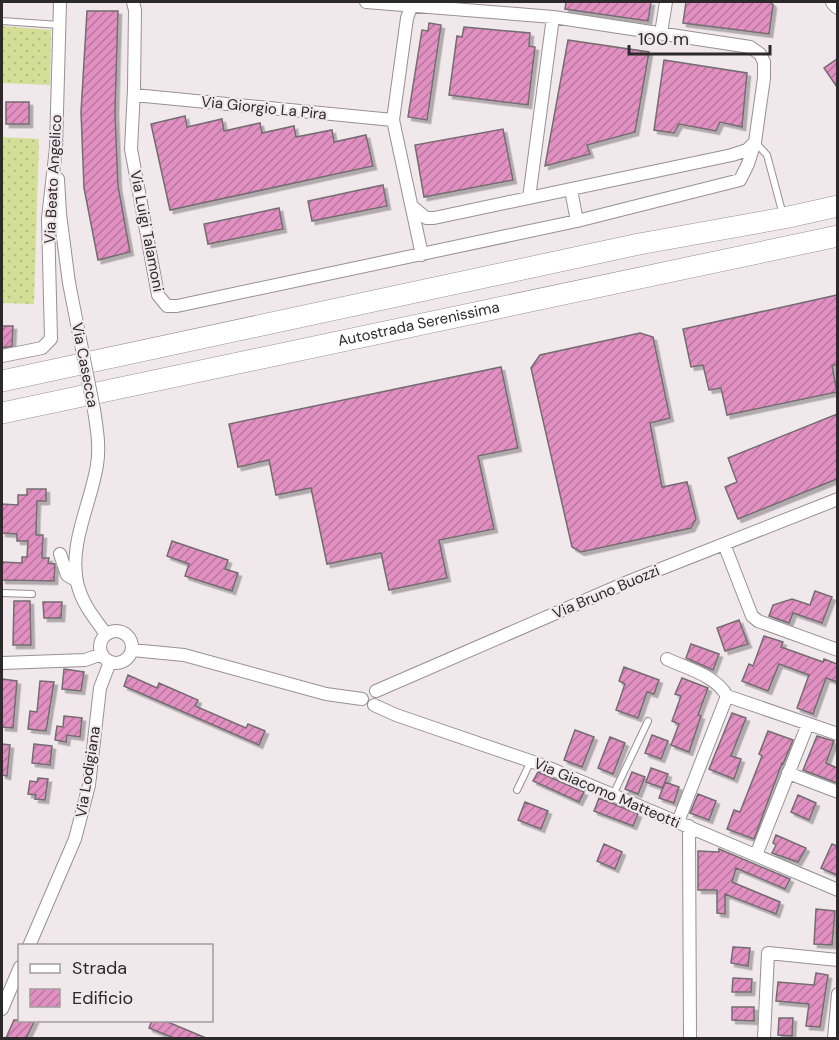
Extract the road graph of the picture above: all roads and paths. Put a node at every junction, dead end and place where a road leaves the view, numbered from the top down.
1 (60, 2) edge
2 (133, 2) edge
3 (366, 2) edge
4 (666, 2) edge
5 (834, 2) edge
6 (837, 6) edge
7 (411, 7) junction
8 (553, 17) junction
9 (2, 21) edge
10 (60, 25) junction
11 (661, 33) junction
12 (134, 95) junction
13 (393, 120) junction
14 (755, 142) junction
15 (56, 148) junction
16 (571, 190) junction
17 (529, 198) junction
18 (412, 207) junction
19 (837, 207) edge
20 (784, 218) junction
21 (577, 221) junction
22 (837, 236) edge
23 (422, 255) junction
24 (2, 356) edge
25 (2, 381) edge
26 (2, 413) edge
27 (837, 499) edge
28 (724, 544) junction
29 (60, 554) dead end
30 (77, 582) junction
31 (2, 593) edge
32 (32, 594) dead end
33 (106, 634) junction
34 (132, 650) junction
35 (837, 650) edge
36 (106, 658) junction
37 (667, 659) dead end
38 (2, 663) edge
39 (376, 691) junction
40 (727, 696) junction
41 (362, 699) junction
42 (374, 705) junction
43 (648, 721) dead end
44 (808, 724) junction
45 (837, 734) edge
46 (531, 761) junction
47 (788, 773) junction
48 (517, 790) dead end
49 (837, 792) edge
50 (613, 795) junction
51 (683, 824) junction
52 (756, 855) junction
53 (837, 890) edge
54 (29, 944) edge
55 (837, 960) edge
56 (18, 972) edge
57 (837, 994) edge
58 (2, 1009) edge
59 (690, 1038) edge
60 (764, 1038) edge
61 (834, 1038) edge

1 - 10 street, Via Beato Angelico
2 - 12 street, Via Luigi Talamoni
3 - 7 street, Via Luigi Talamoni
4 - 11 street
5 - 6 street
7 - 8 street, Via Luigi Talamoni
7 - 13 street
8 - 11 street, Via Luigi Talamoni
8 - 17 street
9 - 10 lane
10 - 15 street, Via Beato Angelico
11 - 14 street, Via Luigi Talamoni
12 - 13 street, Via Giorgio La Pira
12 - 23 street, Via Luigi Talamoni
13 - 18 street
14 - 16 street
14 - 20 lane
14 - 21 street, Via Luigi Talamoni
15 - 24 street, Via Beato Angelico
15 - 30 street, Via Casecca, bridge
16 - 17 street
16 - 21 street
17 - 18 street
18 - 23 street
19 - 20 highway
20 - 25 highway
21 - 23 street, Via Luigi Talamoni
22 - 26 highway, Autostrada Serenissima
27 - 28 street, Via Bruno Buozzi
28 - 35 street
28 - 39 street, Via Bruno Buozzi
29 - 30 street, Via Casecca
30 - 33 street, Via Casecca
31 - 32 lane
33 - 34 street
33 - 36 street
34 - 36 street
34 - 41 street, Via Giacomo Matteotti
36 - 38 street
36 - 54 street, Via Lodigiana
37 - 40 street
39 - 41 street
39 - 42 street
40 - 44 street
40 - 51 street
41 - 42 street, Via Giacomo Matteotti
42 - 46 street, Via Giacomo Matteotti
43 - 50 lane
44 - 45 street
44 - 47 street
46 - 48 lane
46 - 50 street, Via Giacomo Matteotti
47 - 49 street
47 - 52 street
50 - 51 street, Via Giacomo Matteotti
51 - 52 street, Via Giacomo Matteotti
51 - 59 street
52 - 53 street, Via Giacomo Matteotti
55 - 60 street
56 - 58 street
57 - 61 street

